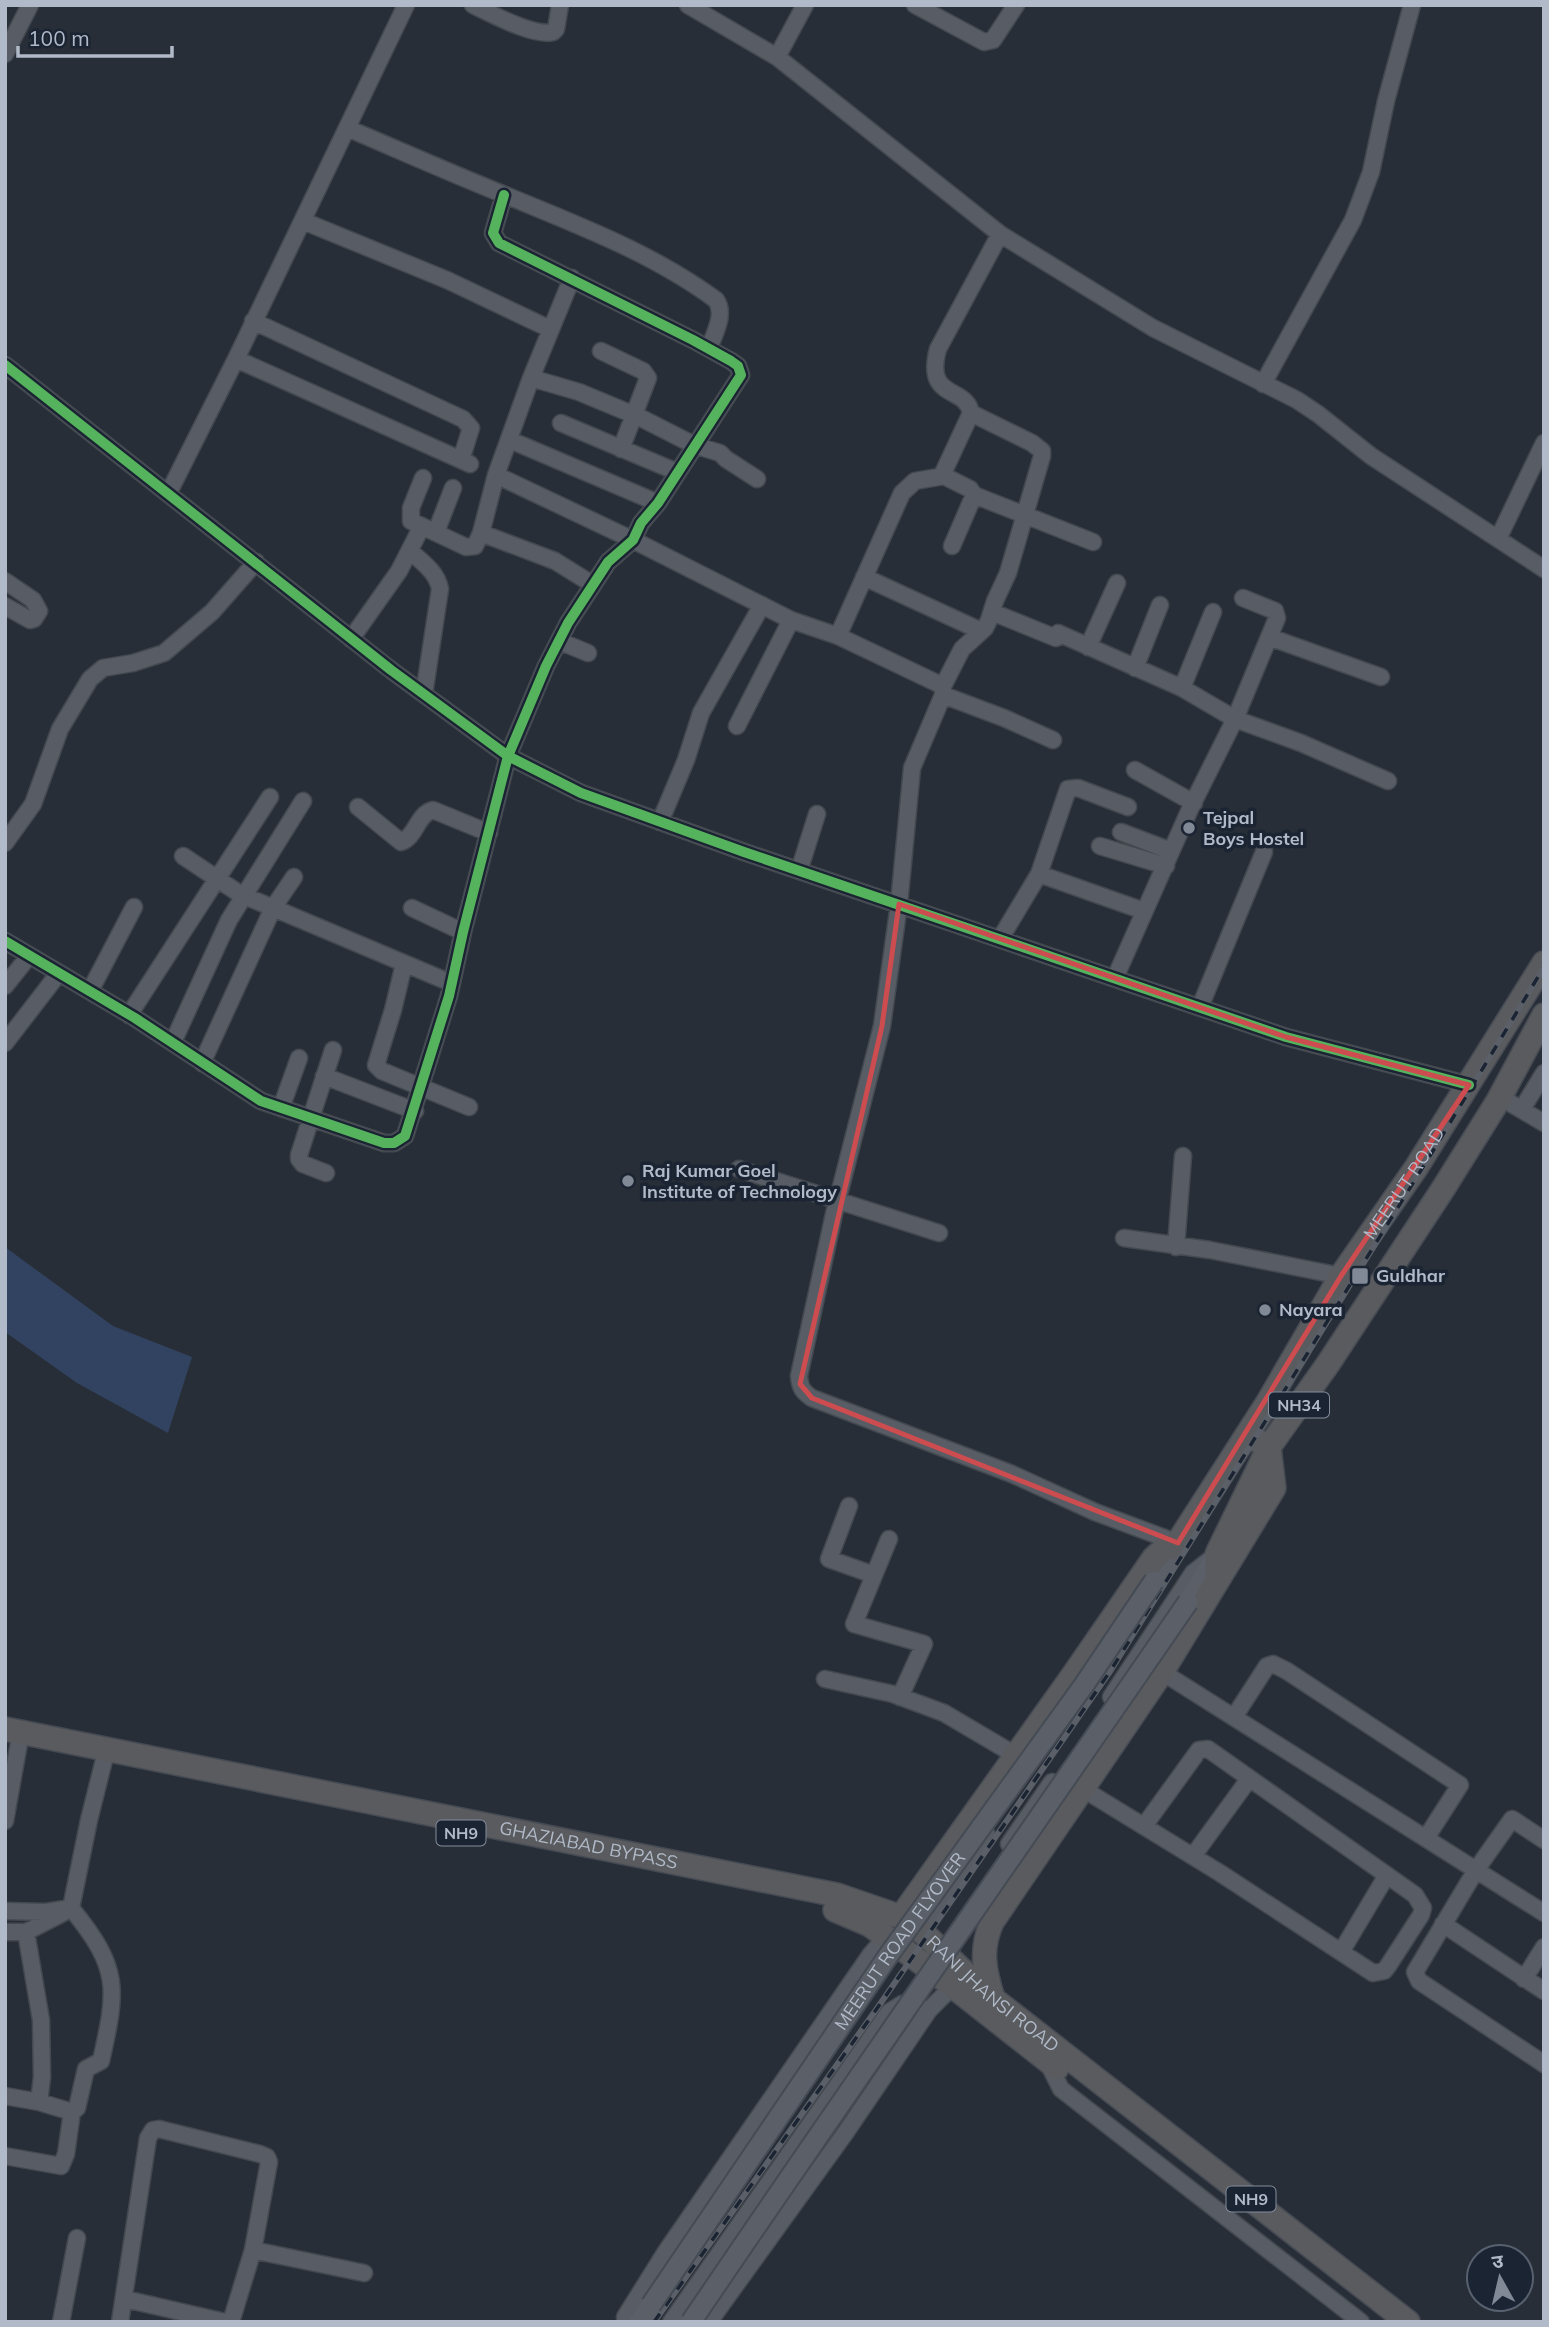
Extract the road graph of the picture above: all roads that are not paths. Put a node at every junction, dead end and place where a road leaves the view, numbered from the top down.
1 (30, 5) edge
2 (406, 5) edge
3 (473, 5) edge
4 (560, 5) edge
5 (688, 5) edge
6 (805, 5) edge
7 (915, 5) edge
8 (1016, 5) edge
9 (1412, 5) edge
10 (5, 54) edge
11 (777, 57) junction
12 (347, 128) junction
13 (504, 195) junction
14 (303, 221) junction
15 (1000, 234) junction
16 (572, 278) junction
17 (253, 321) junction
18 (550, 330) junction
19 (709, 349) junction
20 (601, 351) dead end
21 (236, 359) junction
22 (5, 365) edge
23 (531, 378) junction
24 (1263, 384) junction
25 (971, 413) junction
26 (635, 415) junction
27 (561, 423) dead end
28 (510, 440) junction
29 (1544, 443) edge
30 (694, 445) junction
31 (621, 449) junction
32 (677, 472) junction
33 (496, 475) junction
34 (944, 476) junction
35 (423, 478) dead end
36 (757, 479) dead end
37 (453, 488) dead end
38 (168, 494) junction
39 (974, 495) junction
40 (658, 503) junction
41 (1026, 515) junction
42 (429, 529) junction
43 (481, 533) junction
44 (1498, 539) junction
45 (633, 540) junction
46 (1093, 542) dead end
47 (952, 546) dead end
48 (410, 551) junction
49 (256, 562) junction
50 (1544, 569) edge
51 (864, 577) junction
52 (5, 581) edge
53 (1116, 583) dead end
54 (592, 584) junction
55 (1243, 598) dead end
56 (762, 605) junction
57 (1160, 605) dead end
58 (5, 606) edge
59 (992, 612) junction
60 (1213, 612) dead end
61 (791, 620) junction
62 (981, 631) junction
63 (838, 636) junction
64 (1269, 637) junction
65 (351, 639) junction
66 (559, 641) junction
67 (1088, 647) junction
68 (588, 653) dead end
69 (1135, 668) junction
70 (1381, 677) dead end
71 (1182, 688) junction
72 (943, 690) junction
73 (424, 694) junction
74 (1235, 719) junction
75 (737, 726) dead end
76 (1052, 740) dead end
77 (508, 756) junction
78 (1135, 769) dead end
79 (1388, 781) dead end
80 (270, 797) dead end
81 (303, 801) dead end
82 (1194, 803) junction
83 (358, 807) dead end
84 (1128, 807) dead end
85 (817, 814) dead end
86 (660, 822) junction
87 (1121, 832) dead end
88 (489, 833) junction
89 (5, 843) edge
90 (1100, 846) dead end
91 (1264, 852) dead end
92 (183, 856) dead end
93 (1169, 859) junction
94 (799, 871) junction
95 (1039, 874) junction
96 (294, 877) dead end
97 (217, 879) junction
98 (243, 895) junction
99 (899, 904) junction
100 (134, 907) dead end
101 (273, 908) junction
102 (412, 908) dead end
103 (1144, 911) junction
104 (463, 932) junction
105 (1000, 939) junction
106 (5, 941) edge
107 (29, 956) junction
108 (1544, 963) edge
109 (404, 964) junction
110 (59, 974) junction
111 (1115, 978) junction
112 (452, 984) junction
113 (5, 986) edge
114 (90, 991) junction
115 (1200, 1007) junction
116 (129, 1015) junction
117 (1544, 1015) edge
118 (173, 1042) junction
119 (5, 1043) edge
120 (333, 1050) dead end
121 (299, 1058) dead end
122 (202, 1063) junction
123 (1544, 1073) edge
124 (324, 1076) junction
125 (1469, 1085) junction
126 (421, 1088) junction
127 (1500, 1097) junction
128 (469, 1107) dead end
129 (281, 1108) junction
130 (1522, 1109) junction
131 (415, 1111) junction
132 (310, 1118) junction
133 (1544, 1123) edge
134 (1183, 1156) dead end
135 (739, 1169) dead end
136 (326, 1173) dead end
137 (838, 1201) junction
138 (939, 1233) dead end
139 (1124, 1238) dead end
140 (1176, 1247) junction
141 (1341, 1276) junction
142 (1247, 1435) junction
143 (1269, 1447) junction
144 (849, 1506) dead end
145 (889, 1539) dead end
146 (1177, 1545) junction
147 (1217, 1554) junction
148 (874, 1575) junction
149 (1217, 1584) junction
150 (1162, 1672) junction
151 (825, 1679) dead end
152 (900, 1697) junction
153 (1234, 1717) junction
154 (10, 1737) edge
155 (1017, 1756) junction
156 (104, 1760) junction
157 (169, 1768) junction
158 (1249, 1779) junction
159 (1083, 1789) junction
160 (5, 1821) edge
161 (1144, 1826) junction
162 (1426, 1838) junction
163 (1544, 1840) edge
164 (1193, 1856) junction
165 (1476, 1870) junction
166 (1387, 1875) junction
167 (922, 1886) junction
168 (943, 1898) junction
169 (71, 1908) junction
170 (5, 1912) edge
171 (1544, 1913) edge
172 (901, 1917) junction
173 (1443, 1924) junction
174 (920, 1930) junction
175 (5, 1932) edge
176 (26, 1932) junction
177 (887, 1937) junction
178 (1544, 1947) edge
179 (984, 1950) junction
180 (1341, 1952) junction
181 (1524, 1979) junction
182 (953, 1986) junction
183 (1544, 1991) edge
184 (993, 1998) junction
185 (929, 2010) junction
186 (1056, 2057) junction
187 (1544, 2064) edge
188 (1087, 2081) junction
189 (5, 2096) edge
190 (39, 2102) junction
191 (72, 2112) junction
192 (5, 2157) edge
193 (77, 2238) dead end
194 (253, 2250) junction
195 (364, 2273) dead end
196 (125, 2299) junction
197 (61, 2322) edge
198 (120, 2322) edge
199 (225, 2322) edge
200 (231, 2322) edge
201 (626, 2322) edge
202 (639, 2322) edge
203 (671, 2322) edge
204 (691, 2322) edge
205 (709, 2322) edge
206 (1360, 2322) edge
207 (1387, 2322) edge
208 (1408, 2322) edge
209 (1418, 2322) edge

1 - 10 street
2 - 12 street
3 - 4 street
5 - 11 street
6 - 11 street
7 - 8 street
9 - 24 street
11 - 15 street
12 - 13 street
12 - 14 street
13 - 16 street
13 - 19 street
14 - 17 street
14 - 18 street
15 - 24 street
15 - 25 street
16 - 18 street
16 - 19 street
17 - 21 street
17 - 21 street
18 - 23 street
19 - 30 street
20 - 26 street
21 - 38 street
22 - 38 street
23 - 26 street
23 - 28 street
24 - 44 street
25 - 34 street
25 - 41 street
26 - 30 street
26 - 31 street
27 - 31 street
28 - 33 street
28 - 40 street
29 - 44 street
30 - 32 street
30 - 36 street
31 - 32 street
32 - 40 street
33 - 43 street
33 - 45 street
34 - 39 street
34 - 51 street
35 - 42 street
37 - 42 street
38 - 49 street
39 - 41 street
39 - 47 street
40 - 45 street
41 - 46 street
41 - 59 street
42 - 43 street
42 - 48 street
43 - 54 street
44 - 50 street
45 - 54 street
45 - 56 street
48 - 65 street
48 - 73 street
49 - 65 street
49 - 89 street
51 - 62 street
51 - 63 street
52 - 58 street
53 - 67 street
54 - 66 street
55 - 64 street
56 - 61 street
56 - 86 street
57 - 69 street
59 - 62 street
59 - 67 street
60 - 71 street
61 - 63 street
61 - 75 street
62 - 72 street
63 - 72 street
64 - 70 street
64 - 74 street
65 - 73 street
66 - 68 street
66 - 77 street
67 - 69 street
69 - 71 street
71 - 74 street
72 - 76 street
72 - 99 street
73 - 77 street
74 - 79 street
74 - 82 street
77 - 86 street
77 - 88 street
78 - 82 street
80 - 97 street
81 - 98 street
82 - 93 street
83 - 88 street
84 - 95 street
85 - 94 street
86 - 94 street
87 - 93 street
88 - 104 street
90 - 93 street
91 - 115 street
92 - 97 street
93 - 103 street
94 - 99 street
95 - 103 street
95 - 105 street
96 - 101 street
97 - 98 street
97 - 116 street
98 - 101 street
98 - 118 street
99 - 105 street
99 - 137 street
100 - 114 street
101 - 109 street
101 - 122 street
102 - 104 street
103 - 111 street
104 - 112 street
105 - 111 street
106 - 107 street
107 - 110 street
107 - 113 street
108 - 125 highway, MEERUT ROAD / NH34
109 - 112 street
109 - 126 street
110 - 114 street
110 - 119 street
111 - 115 street
112 - 126 street
114 - 116 street
115 - 125 street
116 - 118 street
117 - 127 highway, MEERUT ROAD / NH34
118 - 122 street
120 - 124 street
121 - 129 street
122 - 129 street
123 - 130 street
124 - 131 street
124 - 132 street
125 - 141 highway, MEERUT ROAD / NH34
126 - 128 street
126 - 131 street
127 - 130 street
127 - 143 highway, MEERUT ROAD / NH34
129 - 132 street
130 - 133 street
131 - 132 street
132 - 136 street
134 - 140 street
135 - 137 street
137 - 138 street
137 - 146 street
139 - 140 street
140 - 141 street
141 - 142 highway, MEERUT ROAD / NH34
142 - 143 highway
142 - 146 highway, MEERUT ROAD / NH34
143 - 147 highway, MEERUT ROAD / NH34
143 - 149 highway
144 - 148 street
145 - 148 street
146 - 155 highway
146 - 168 street
146 - 202 main road, MEERUT ROAD FLYOVER / NH34, bridge
147 - 149 highway
147 - 179 street
147 - 204 main road, NH34, bridge
148 - 152 street
149 - 150 highway
150 - 153 street
150 - 159 highway
151 - 152 street
152 - 155 street
153 - 162 street
153 - 162 street
154 - 156 highway, GHAZIABAD BYPASS / NH9
154 - 157 highway, GHAZIABAD BYPASS / NH9
154 - 160 street
155 - 167 highway
156 - 157 highway, GHAZIABAD BYPASS / NH9
156 - 169 street
157 - 172 highway, GHAZIABAD BYPASS / NH9
157 - 177 highway, GHAZIABAD BYPASS / NH9
158 - 161 street
158 - 164 street
158 - 166 street
159 - 161 street
159 - 179 highway
161 - 164 street
162 - 165 street
163 - 165 street
164 - 180 street
165 - 171 street
165 - 173 street
166 - 180 street
166 - 180 street
167 - 168 highway
167 - 172 highway
168 - 174 street
169 - 170 street
169 - 176 street
169 - 191 street
172 - 174 highway, GHAZIABAD BYPASS / NH9
173 - 181 street
173 - 187 street
174 - 184 highway, RANI JHANSI ROAD / NH9
175 - 176 street
176 - 190 street
177 - 182 highway, GHAZIABAD BYPASS / NH9
177 - 201 street
178 - 181 street
179 - 184 highway
181 - 183 street
182 - 185 street
182 - 186 highway, NH9
184 - 186 highway, RANI JHANSI ROAD / NH9
185 - 203 street
185 - 205 street
186 - 188 highway, NH9
186 - 206 street
186 - 209 street
188 - 207 highway, NH9
188 - 208 highway, NH9
189 - 190 street
190 - 191 street
191 - 192 street
193 - 197 street
194 - 195 street
194 - 196 street
194 - 200 street
196 - 198 street
196 - 199 street

